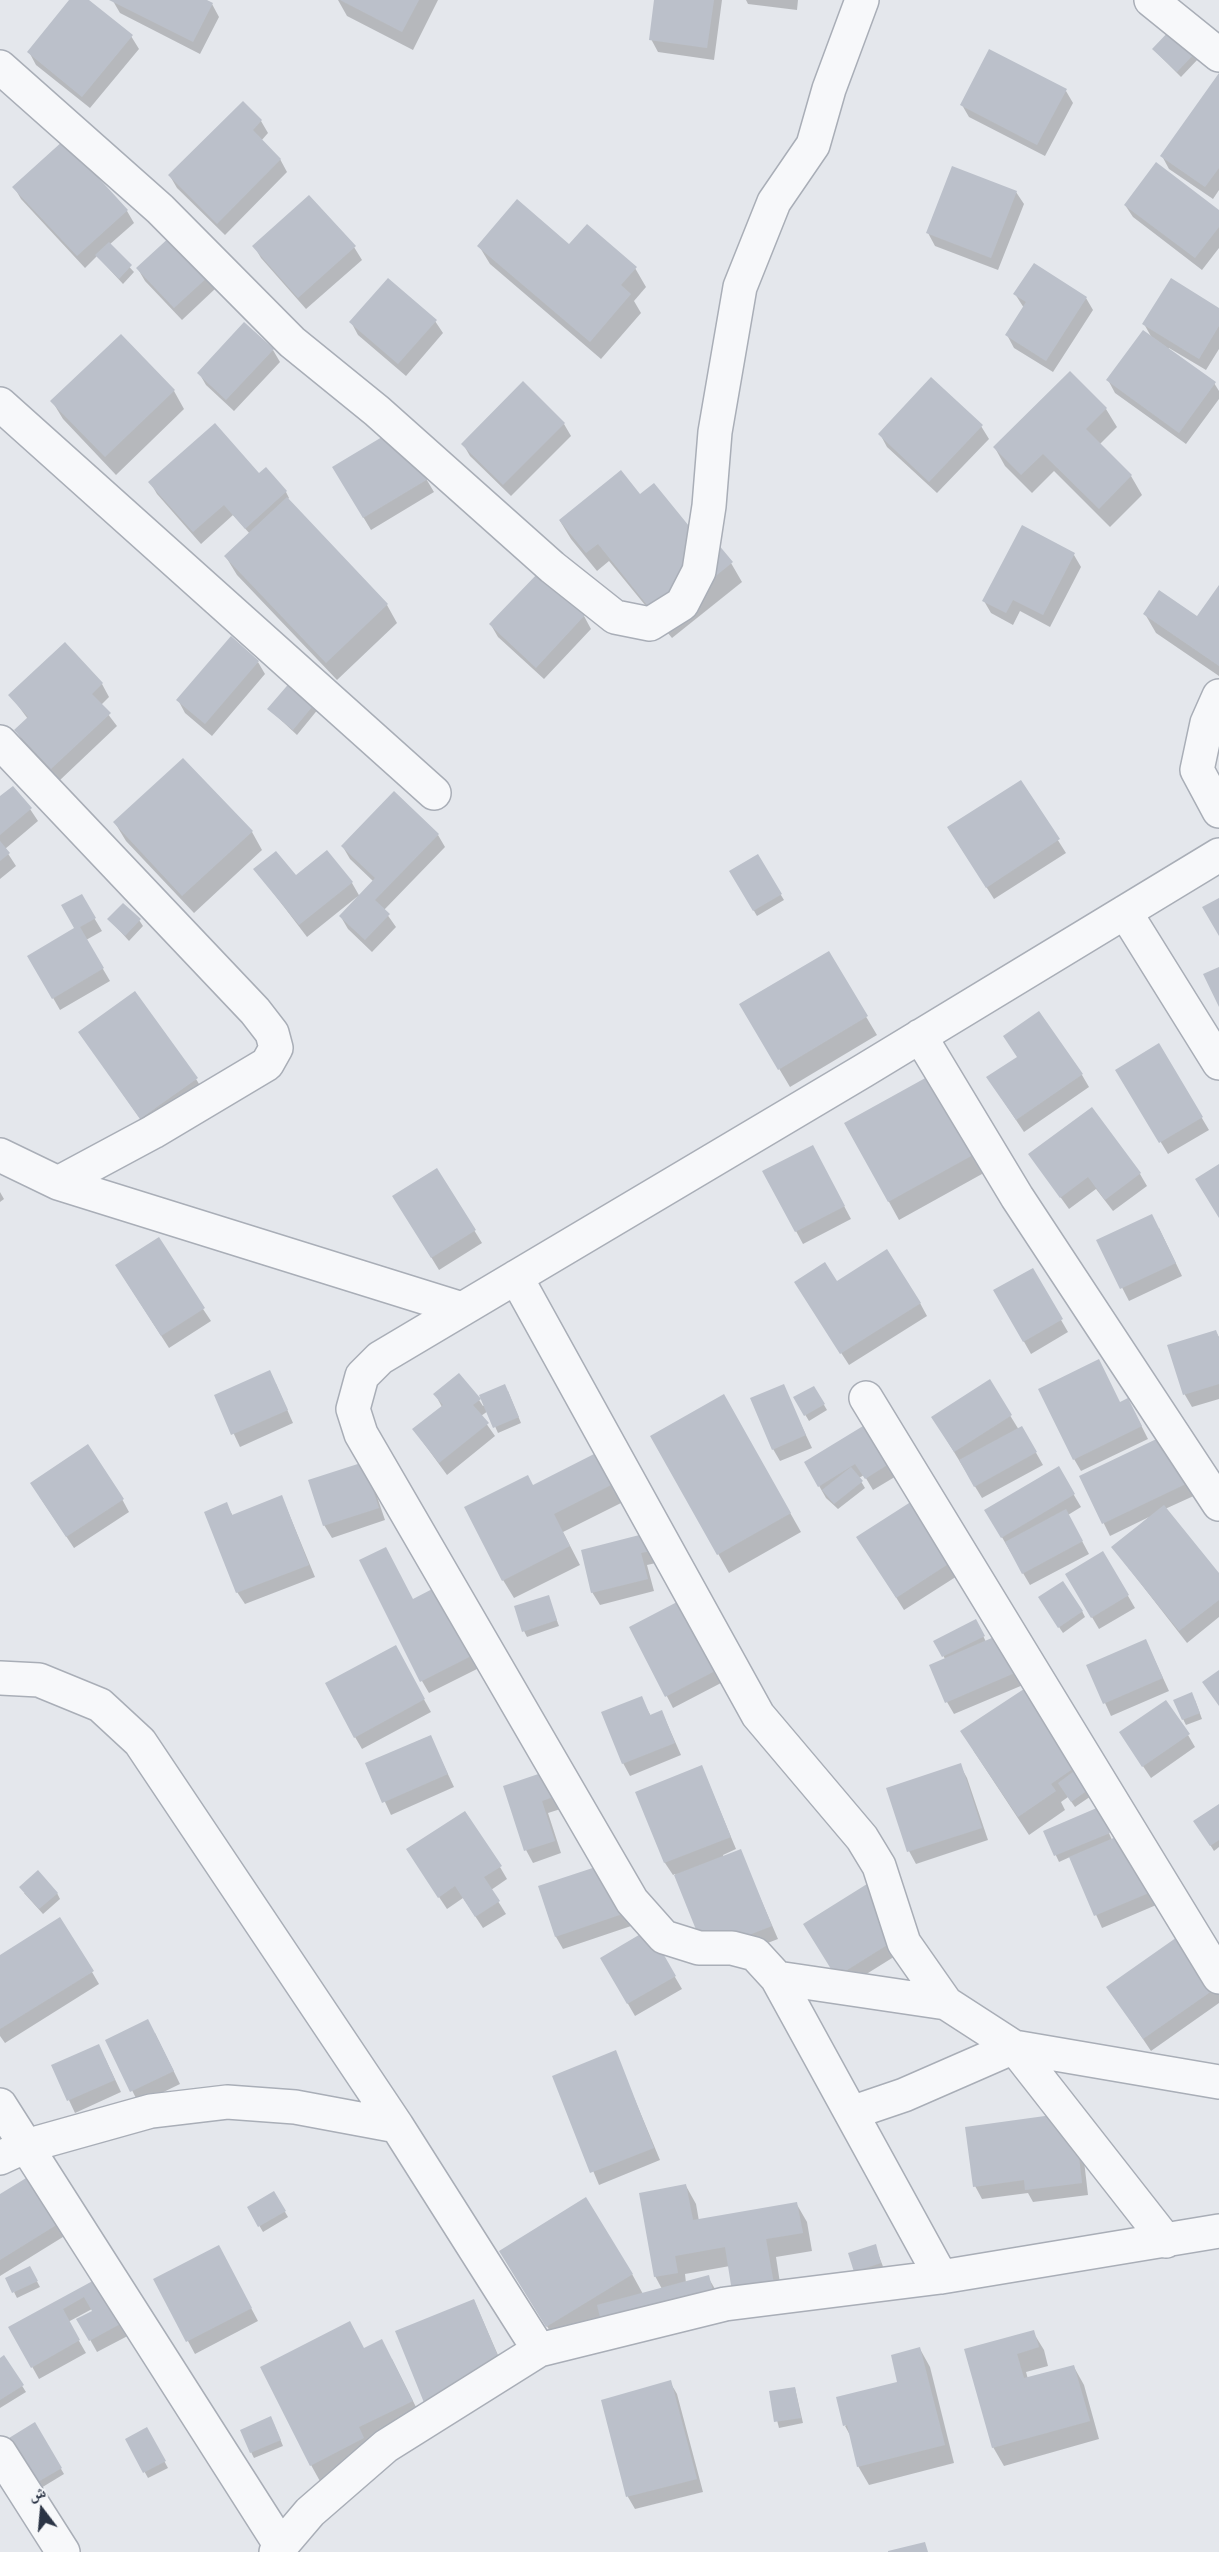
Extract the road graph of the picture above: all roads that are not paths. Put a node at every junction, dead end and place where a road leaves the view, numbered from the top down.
1 (862, 0) edge
2 (1151, 0) edge
3 (1219, 55) edge
4 (0, 67) edge
5 (0, 404) edge
6 (1219, 696) edge
7 (0, 742) edge
8 (434, 794) dead end
9 (1219, 811) edge
10 (1219, 855) edge
11 (1125, 912) junction
12 (920, 1036) junction
13 (1219, 1063) edge
14 (0, 1155) edge
15 (58, 1184) junction
16 (516, 1277) junction
17 (462, 1309) junction
18 (866, 1398) dead end
19 (1219, 1504) edge
20 (0, 1678) edge
21 (1219, 1977) edge
22 (777, 1978) junction
23 (946, 2003) junction
24 (1014, 2047) junction
25 (1219, 2082) edge
26 (0, 2105) edge
27 (851, 2113) junction
28 (397, 2126) junction
29 (13, 2152) edge
30 (1219, 2231) edge
31 (1166, 2241) junction
32 (941, 2277) junction
33 (539, 2350) junction
34 (0, 2453) edge
35 (279, 2549) edge
36 (63, 2552) edge

1 - 4 street
2 - 3 street
5 - 8 street
6 - 9 street
7 - 15 street
10 - 11 street
11 - 12 street
11 - 13 street
12 - 16 street
12 - 19 street
14 - 15 street
15 - 17 street
16 - 17 street
16 - 23 street
17 - 22 street
18 - 21 street
20 - 28 street
22 - 23 street
22 - 27 street
23 - 24 street
24 - 25 street
24 - 27 street
24 - 31 street
26 - 29 street
27 - 32 street
28 - 29 street
28 - 33 street
29 - 35 street
30 - 31 street
31 - 32 street
32 - 33 street
33 - 35 street
34 - 36 street

